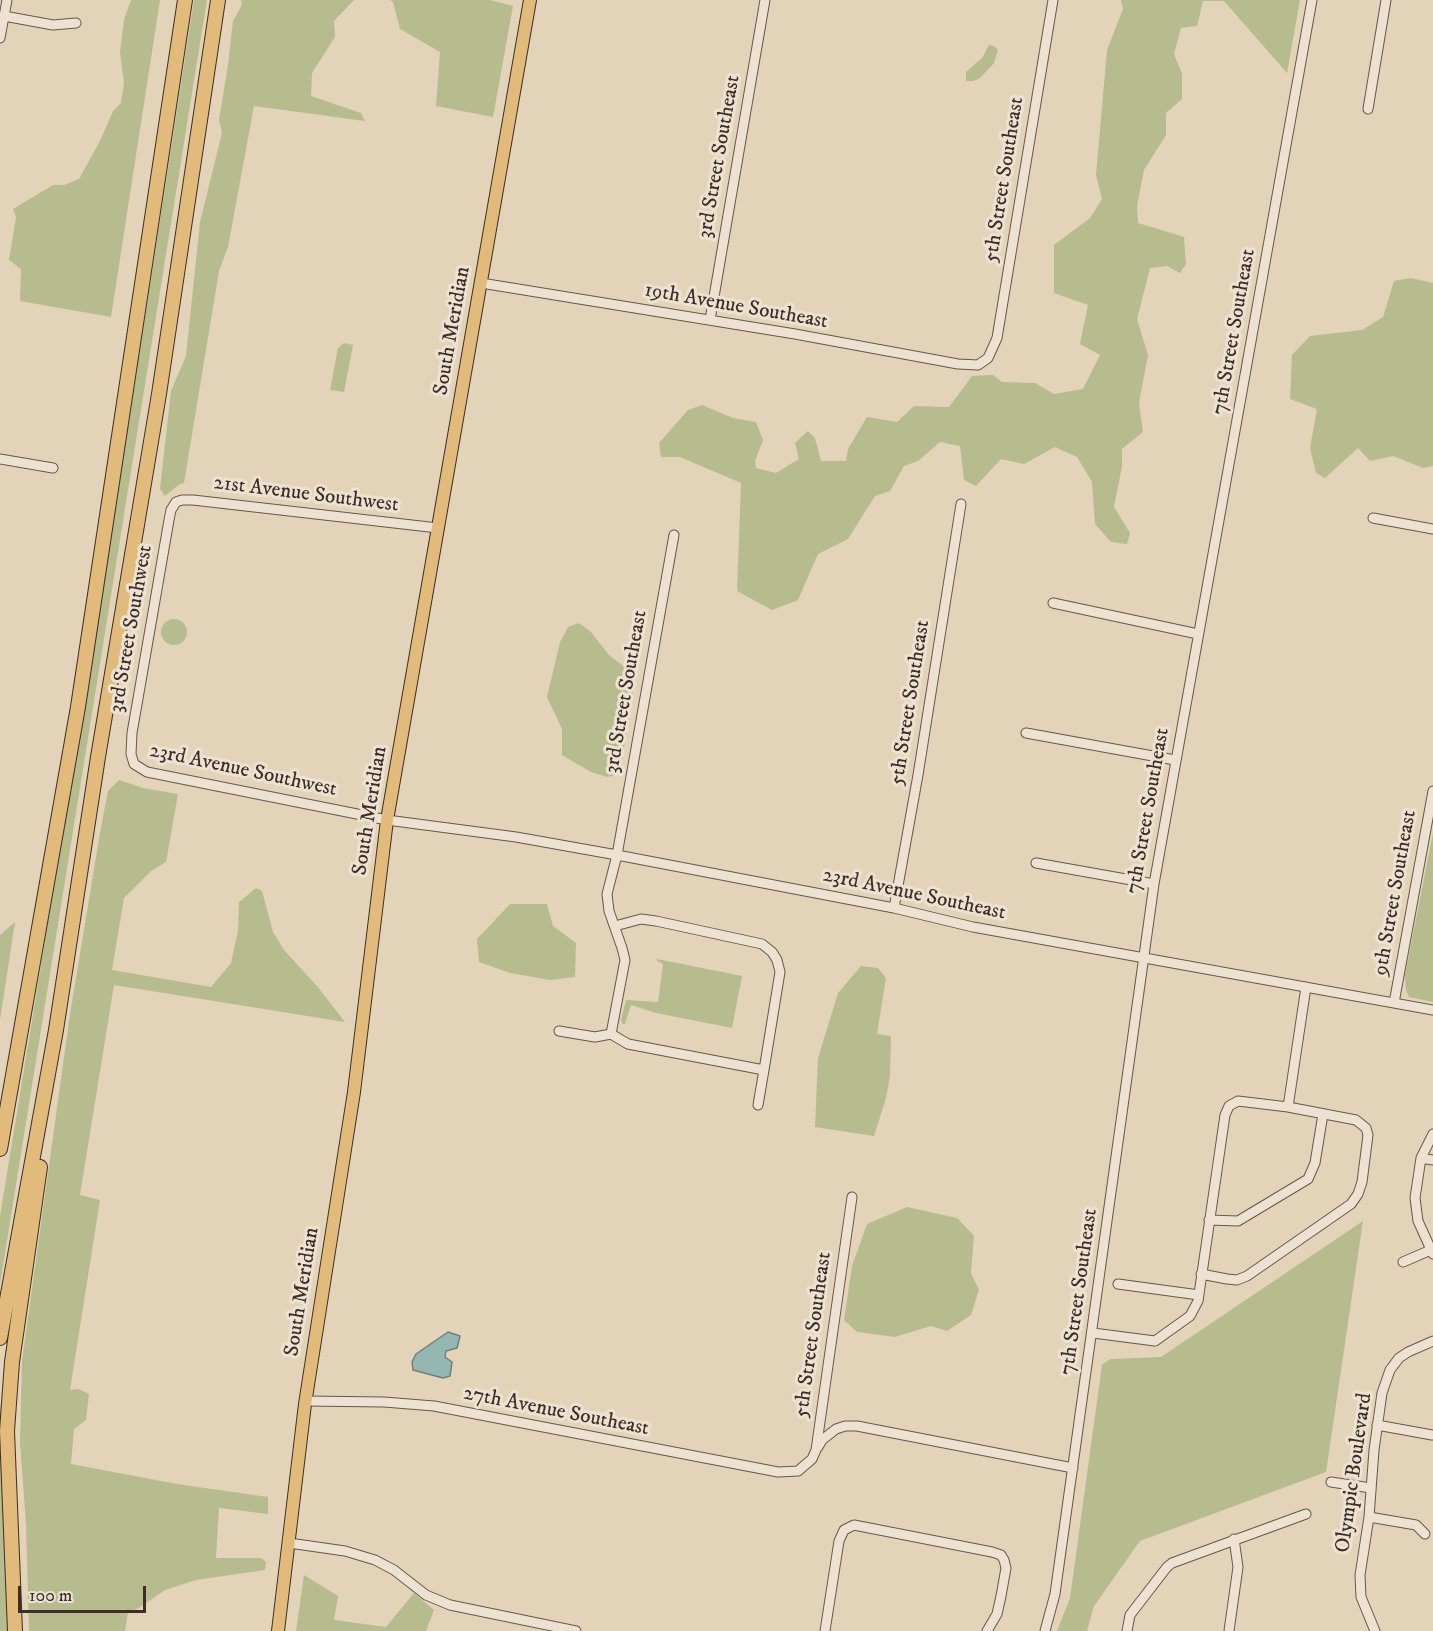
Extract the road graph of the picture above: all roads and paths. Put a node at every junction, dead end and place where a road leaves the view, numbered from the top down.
1 (7, 0) edge
2 (185, 0) edge
3 (218, 0) edge
4 (530, 0) edge
5 (765, 0) edge
6 (1053, 0) edge
7 (1312, 0) edge
8 (1386, 0) edge
9 (4, 16) junction
10 (76, 23) dead end
11 (0, 38) edge
12 (1368, 109) dead end
13 (481, 283) junction
14 (710, 320) junction
15 (983, 361) joint
16 (0, 459) edge
17 (53, 468) dead end
18 (961, 504) dead end
19 (173, 507) joint
20 (1373, 518) dead end
21 (438, 528) junction
22 (1433, 529) edge
23 (674, 535) dead end
24 (1053, 603) dead end
25 (1198, 634) junction
26 (1026, 733) dead end
27 (131, 757) joint
28 (1175, 760) junction
29 (1433, 791) edge
30 (387, 820) junction
31 (617, 855) junction
32 (1036, 863) dead end
33 (1154, 884) junction
34 (894, 908) junction
35 (615, 926) junction
36 (1144, 958) junction
37 (1306, 987) junction
38 (1394, 1003) junction
39 (1433, 1010) edge
40 (22, 1026) junction
41 (56, 1030) junction
42 (559, 1031) dead end
43 (611, 1034) junction
44 (764, 1070) junction
45 (758, 1106) dead end
46 (1288, 1107) junction
47 (0, 1110) edge
48 (1323, 1114) junction
49 (1433, 1134) edge
50 (0, 1149) edge
51 (1421, 1158) junction
52 (1433, 1160) edge
53 (852, 1197) dead end
54 (1209, 1220) junction
55 (1432, 1251) edge
56 (1403, 1262) dead end
57 (1201, 1274) junction
58 (1118, 1284) dead end
59 (1198, 1294) junction
60 (1092, 1333) junction
61 (0, 1338) edge
62 (1433, 1341) edge
63 (306, 1401) junction
64 (1377, 1425) junction
65 (1432, 1435) edge
66 (816, 1450) junction
67 (1073, 1468) junction
68 (798, 1471) joint
69 (1331, 1482) dead end
70 (1371, 1488) junction
71 (1306, 1514) dead end
72 (1369, 1517) junction
73 (1425, 1534) dead end
74 (1234, 1539) junction
75 (289, 1543) junction
76 (15, 1631) edge
77 (278, 1631) edge
78 (576, 1631) edge
79 (825, 1631) edge
80 (987, 1631) edge
81 (1045, 1631) edge
82 (1127, 1631) edge
83 (1229, 1631) edge
84 (1376, 1631) edge

1 - 9 street
2 - 40 highway
3 - 41 highway
4 - 13 main road, South Meridian
5 - 14 street, 3rd Street Southeast
6 - 15 street, 5th Street Southeast
7 - 25 street, 7th Street Southeast
8 - 12 street
9 - 10 street
9 - 11 street
13 - 14 street, 19th Avenue Southeast
13 - 21 main road, South Meridian
14 - 15 street, 19th Avenue Southeast
16 - 17 street
18 - 34 street, 5th Street Southeast
19 - 21 street, 21st Avenue Southwest
19 - 27 street, 3rd Street Southwest
20 - 22 street
21 - 30 main road, South Meridian
23 - 31 street, 3rd Street Southeast
24 - 25 street
25 - 28 street, 7th Street Southeast
26 - 28 street
27 - 30 street, 23rd Avenue Southwest
28 - 33 street, 7th Street Southeast
29 - 38 street, 9th Street Southeast
30 - 31 street, 23rd Avenue Southeast
30 - 63 main road, South Meridian
31 - 34 street, 23rd Avenue Southeast
31 - 35 street, 3rd Street Southeast
32 - 33 street
33 - 36 street, 7th Street Southeast
34 - 36 street, 23rd Avenue Southeast
35 - 43 street, 3rd Street Southeast
35 - 44 street
36 - 37 street, 23rd Avenue Southeast
36 - 60 street, 7th Street Southeast
37 - 38 street, 23rd Avenue Southeast
37 - 46 street
38 - 39 street, 23rd Avenue Southeast
40 - 47 highway
40 - 50 highway
41 - 61 highway
41 - 76 highway
42 - 43 street
43 - 44 street
44 - 45 street
46 - 48 street
46 - 54 street
48 - 54 street
48 - 57 street
49 - 51 street
51 - 52 street
51 - 55 street
53 - 66 street, 5th Street Southeast
54 - 57 street
55 - 56 street
57 - 59 street
58 - 59 street
59 - 60 street
60 - 67 street, 7th Street Southeast
62 - 64 street, Olympic Boulevard
63 - 68 street, 27th Avenue Southeast
63 - 75 main road, South Meridian
64 - 65 street
64 - 70 street, Olympic Boulevard
66 - 67 street
66 - 68 street, 5th Street Southeast
67 - 81 street, 7th Street Southeast
69 - 70 street
70 - 72 street, Olympic Boulevard
71 - 74 street
72 - 73 street
72 - 84 street, Olympic Boulevard
74 - 82 street
74 - 83 street
75 - 77 main road, South Meridian
75 - 78 street
79 - 80 street

